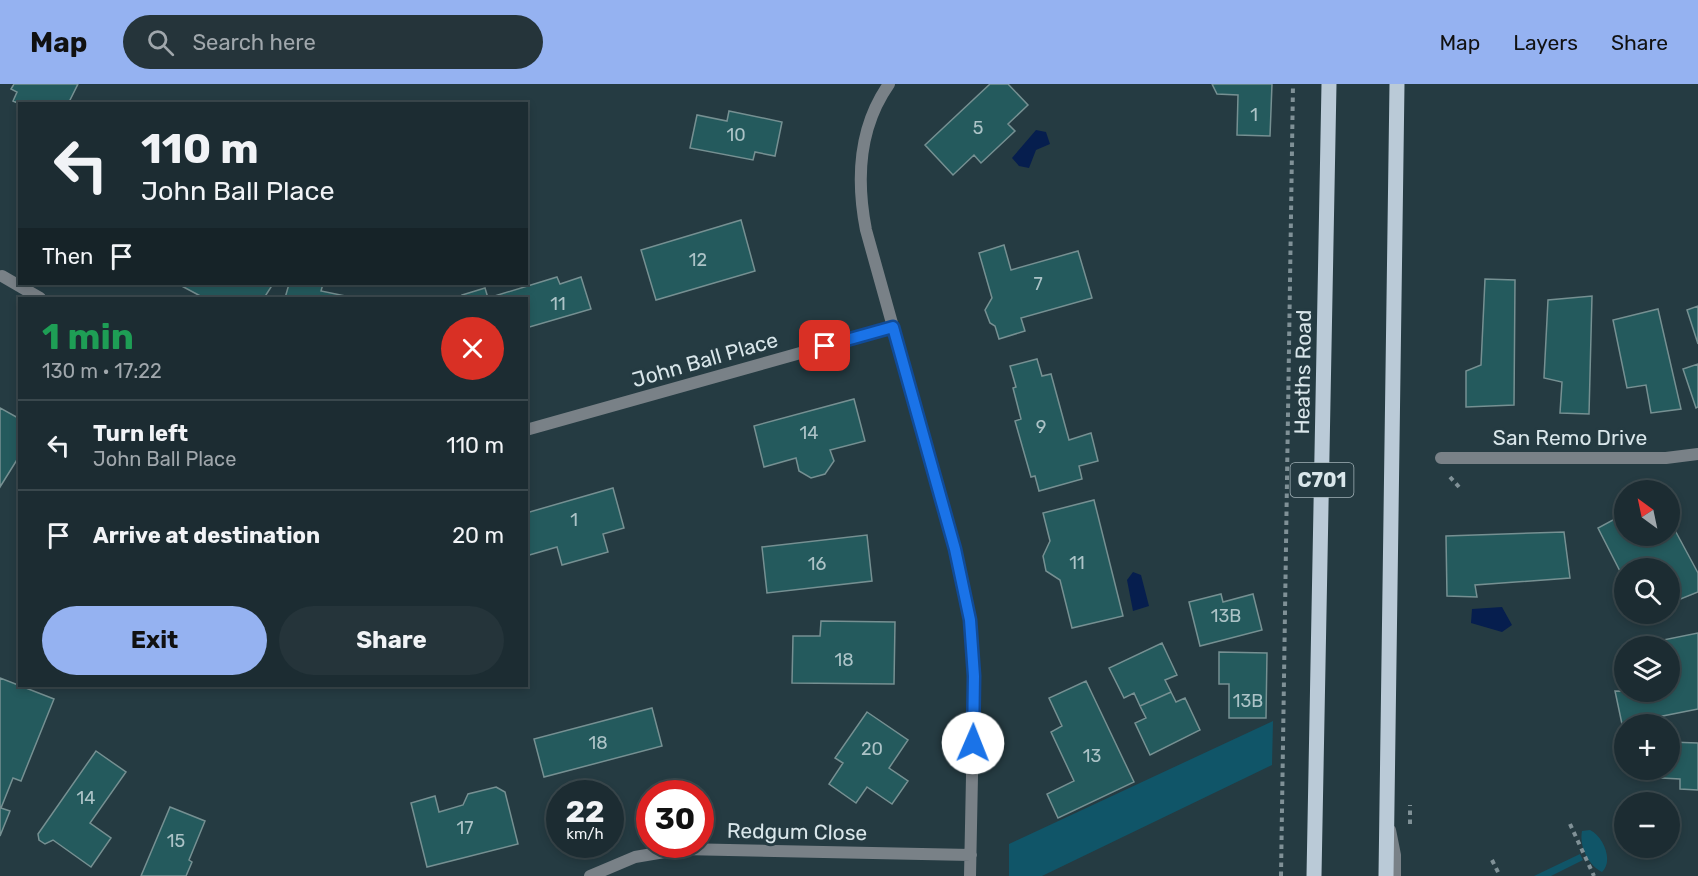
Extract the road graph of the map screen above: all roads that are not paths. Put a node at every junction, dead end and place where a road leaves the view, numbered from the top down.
1 (889, 84) edge
2 (1329, 84) edge
3 (1397, 84) edge
4 (2, 276) dead end
5 (38, 297) edge
6 (893, 327) junction
7 (528, 428) edge
8 (1698, 454) edge
9 (1441, 458) dead end
10 (1387, 806) junction
11 (971, 855) junction
12 (590, 876) edge
13 (970, 876) edge
14 (1314, 876) edge
15 (1386, 876) edge
16 (1396, 876) edge

1 - 6 street
2 - 14 main road, Heaths Road / C701
3 - 10 main road
4 - 5 street
6 - 7 street, John Ball Place
6 - 11 street
8 - 9 street, San Remo Drive
10 - 15 main road
10 - 16 lane
11 - 12 street, Redgum Close
11 - 13 street

